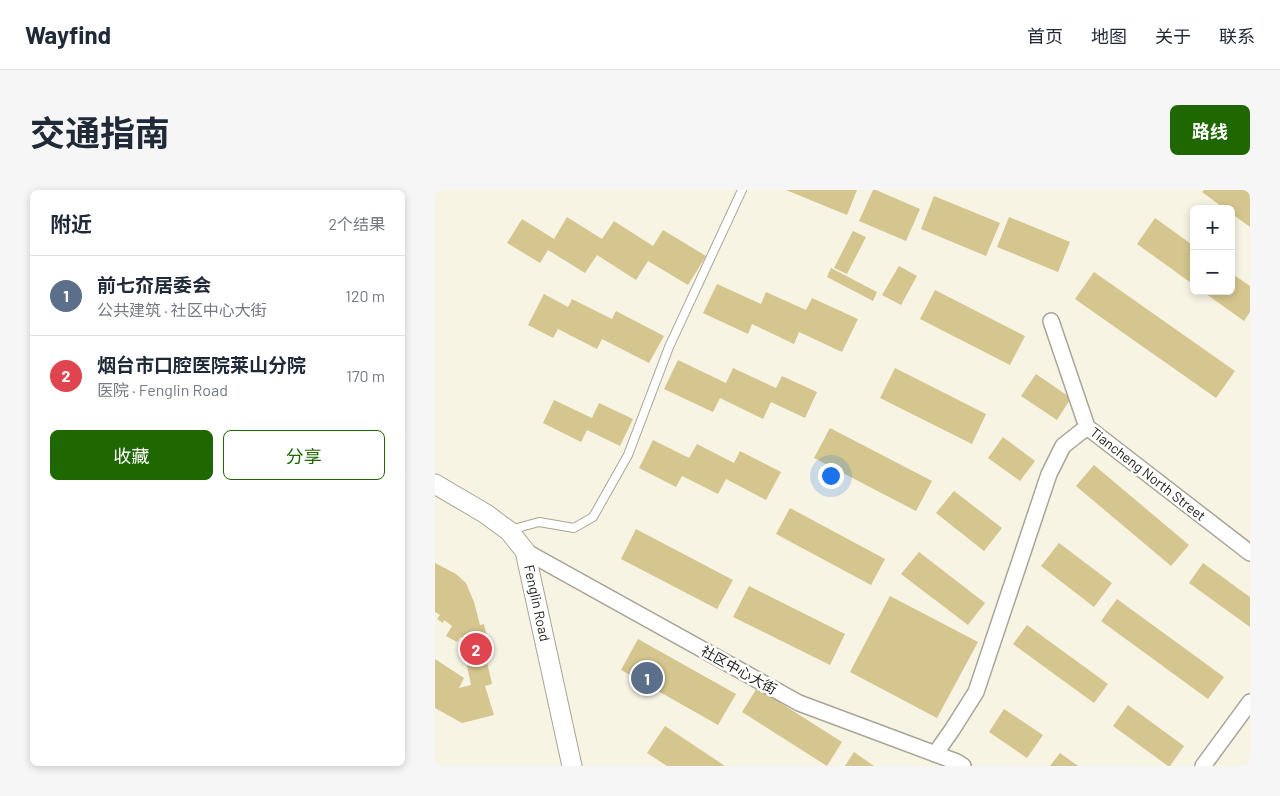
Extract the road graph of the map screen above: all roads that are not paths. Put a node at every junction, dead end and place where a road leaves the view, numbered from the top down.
1 (742, 190) edge
2 (1051, 320) dead end
3 (1087, 427) junction
4 (435, 484) edge
5 (509, 531) junction
6 (525, 551) junction
7 (1250, 553) edge
8 (1250, 702) edge
9 (935, 754) junction
10 (573, 766) edge
11 (963, 766) edge
12 (1203, 766) edge

1 - 5 lane
2 - 3 street, Tiancheng North Street
3 - 7 street, Tiancheng North Street
3 - 9 street
4 - 5 street, Fenglin Road
5 - 6 street, Fenglin Road
6 - 9 street, 社区中心大街
6 - 10 street, Fenglin Road
8 - 12 street
9 - 11 street, 社区中心大街

